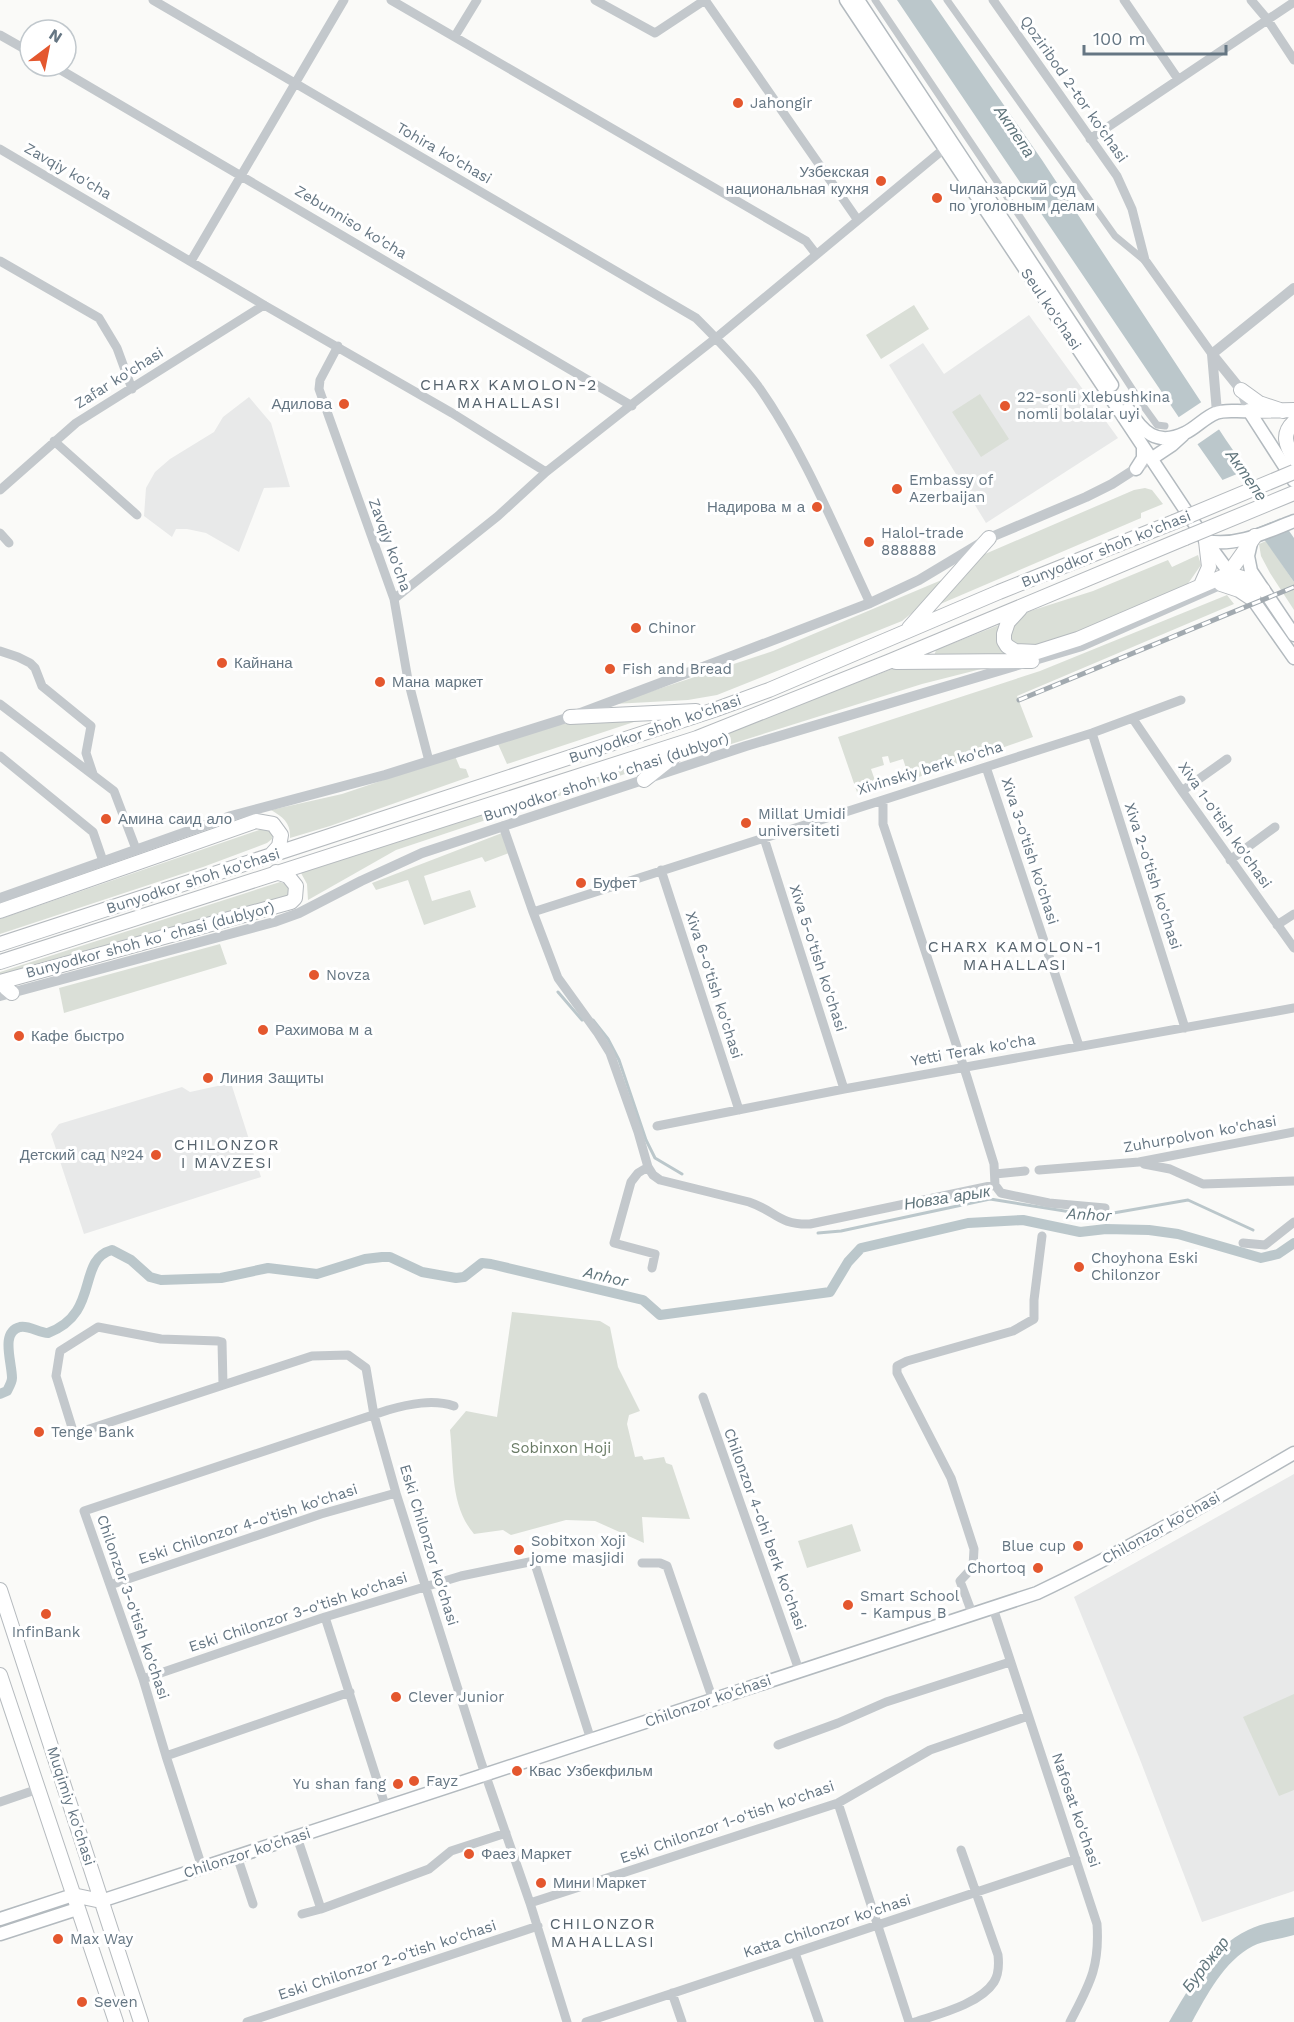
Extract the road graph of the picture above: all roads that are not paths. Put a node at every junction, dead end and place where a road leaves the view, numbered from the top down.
1 (153, 0) edge
2 (344, 0) edge
3 (391, 0) edge
4 (477, 0) edge
5 (595, 0) edge
6 (705, 0) edge
7 (846, 0) edge
8 (858, 0) edge
9 (875, 0) edge
10 (947, 0) edge
11 (993, 0) edge
12 (1124, 0) edge
13 (1251, 0) edge
14 (1294, 2) edge
15 (1267, 19) junction
16 (0, 35) edge
17 (455, 36) junction
18 (18, 45) edge
19 (1294, 60) edge
20 (75, 78) edge
21 (1178, 79) junction
22 (295, 83) junction
23 (1090, 139) junction
24 (949, 145) junction
25 (0, 149) edge
26 (241, 175) junction
27 (857, 219) junction
28 (816, 254) junction
29 (1145, 260) junction
30 (0, 261) edge
31 (191, 261) junction
32 (1294, 288) edge
33 (264, 305) junction
34 (716, 338) junction
35 (338, 346) junction
36 (1212, 354) junction
37 (132, 389) junction
38 (1241, 390) junction
39 (632, 406) junction
40 (1289, 410) edge
41 (1249, 411) junction
42 (1217, 412) junction
43 (1294, 422) edge
44 (1164, 426) dead end
45 (1184, 434) junction
46 (54, 441) junction
47 (1172, 445) junction
48 (1143, 447) junction
49 (1151, 459) junction
50 (1294, 459) edge
51 (1136, 469) junction
52 (546, 472) junction
53 (1294, 472) edge
54 (1162, 476) junction
55 (1294, 481) edge
56 (0, 490) edge
57 (1294, 493) edge
58 (137, 515) dead end
59 (1294, 521) edge
60 (0, 533) edge
61 (1255, 536) junction
62 (989, 538) junction
63 (1206, 541) junction
64 (9, 543) dead end
65 (1225, 579) junction
66 (1201, 585) junction
67 (1258, 595) junction
68 (394, 599) junction
69 (870, 603) junction
70 (1026, 604) junction
71 (905, 632) junction
72 (1294, 635) edge
73 (0, 651) edge
74 (1294, 658) edge
75 (1040, 660) junction
76 (888, 662) junction
77 (1181, 700) dead end
78 (0, 704) edge
79 (714, 710) junction
80 (570, 717) junction
81 (1133, 719) junction
82 (1092, 733) junction
83 (697, 738) junction
84 (0, 756) edge
85 (1227, 759) dead end
86 (429, 761) junction
87 (987, 767) junction
88 (93, 774) junction
89 (644, 780) junction
90 (1182, 791) junction
91 (883, 800) junction
92 (504, 826) junction
93 (1275, 827) dead end
94 (764, 838) junction
95 (136, 849) junction
96 (271, 855) junction
97 (1230, 860) junction
98 (103, 861) junction
99 (661, 870) junction
100 (276, 872) junction
101 (0, 898) edge
102 (0, 910) edge
103 (533, 912) junction
104 (1294, 914) edge
105 (1277, 924) junction
106 (0, 944) edge
107 (1294, 948) edge
108 (0, 962) edge
109 (5, 988) edge
110 (1294, 1008) edge
111 (1185, 1028) junction
112 (1079, 1046) junction
113 (964, 1068) junction
114 (844, 1089) junction
115 (739, 1110) junction
116 (657, 1126) dead end
117 (1294, 1132) edge
118 (1139, 1162) junction
119 (648, 1167) junction
120 (1039, 1170) dead end
121 (1025, 1171) dead end
122 (995, 1174) junction
123 (1294, 1181) edge
124 (995, 1185) junction
125 (1105, 1208) dead end
126 (1294, 1222) edge
127 (1042, 1236) dead end
128 (1243, 1243) dead end
129 (652, 1268) dead end
130 (223, 1385) junction
131 (703, 1397) dead end
132 (454, 1406) dead end
133 (374, 1415) junction
134 (1294, 1453) edge
135 (396, 1493) junction
136 (642, 1563) dead end
137 (110, 1585) junction
138 (426, 1587) junction
139 (0, 1590) edge
140 (993, 1608) junction
141 (972, 1613) junction
142 (325, 1617) junction
143 (1010, 1662) junction
144 (25, 1667) junction
145 (800, 1670) junction
146 (0, 1675) edge
147 (143, 1679) junction
148 (350, 1692) junction
149 (713, 1700) junction
150 (1028, 1716) junction
151 (591, 1740) junction
152 (778, 1745) dead end
153 (166, 1756) junction
154 (486, 1775) junction
155 (38, 1789) junction
156 (0, 1802) edge
157 (838, 1803) junction
158 (386, 1808) junction
159 (506, 1833) junction
160 (297, 1837) junction
161 (961, 1850) dead end
162 (237, 1856) junction
163 (1076, 1859) junction
164 (202, 1867) junction
165 (976, 1893) junction
166 (95, 1896) junction
167 (75, 1902) junction
168 (531, 1903) junction
169 (253, 1904) dead end
170 (321, 1909) junction
171 (302, 1914) dead end
172 (0, 1919) edge
173 (878, 1925) junction
174 (538, 1926) junction
175 (0, 1934) edge
176 (795, 1953) junction
177 (672, 1994) junction
178 (116, 2022) edge
179 (141, 2022) edge
180 (247, 2022) edge
181 (567, 2022) edge
182 (586, 2022) edge
183 (682, 2022) edge
184 (819, 2022) edge
185 (909, 2022) edge
186 (915, 2022) edge
187 (1070, 2022) edge

1 - 22 street, Tohira ko'chasi
2 - 22 street
3 - 17 street
4 - 17 street
5 - 6 street
6 - 27 street
7 - 24 main road, Seul ko'chasi
8 - 24 main road, Seul ko'chasi
9 - 44 street
10 - 29 street
11 - 23 street, Qoziribod 2-tor ko‘chasi
12 - 21 street
13 - 15 street
14 - 15 street
15 - 19 street
15 - 21 street
16 - 18 street
17 - 28 street
20 - 26 street, Zebunniso ko'cha
21 - 23 street
22 - 26 street
22 - 34 street, Tohira ko'chasi
23 - 29 street, Qoziribod 2-tor ko‘chasi
24 - 27 street
24 - 45 main road, Seul ko'chasi
24 - 48 main road, Seul ko'chasi
25 - 31 street, Zavqiy ko'cha
26 - 31 street
26 - 39 street, Zebunniso ko'cha
27 - 28 street
28 - 34 street
29 - 36 street, Qoziribod 2-tor ko‘chasi
30 - 37 street
31 - 33 street, Zavqiy ko'cha
32 - 36 street
33 - 35 street, Zavqiy ko'cha
33 - 37 street, Zafar ko'chasi
34 - 39 street
34 - 69 street, Tohira ko'chasi
35 - 52 street, Zavqiy ko'cha
35 - 68 street, Zavqiy ko'cha
36 - 38 street
36 - 42 street
37 - 46 street, Zafar ko'chasi
38 - 40 main road
38 - 41 street
39 - 52 street
40 - 41 main road
41 - 42 main road
41 - 55 main road
42 - 45 main road, Seul ko'chasi
43 - 50 main road
45 - 47 main road
46 - 56 street, Zafar ko'chasi
46 - 58 street
47 - 49 main road
47 - 54 main road
48 - 49 main road, Seul ko'chasi
48 - 51 main road
49 - 51 street
49 - 54 main road, Seul ko'chasi
51 - 62 street
52 - 68 street
53 - 71 main road, Bunyodkor shoh ko'chasi, bridge
54 - 63 main road, Seul ko'chasi
57 - 70 main road, Bunyodkor shoh ko'chasi, bridge
59 - 61 main road
60 - 64 street
61 - 63 main road
61 - 65 main road
61 - 67 main road
62 - 69 street
62 - 71 main road
63 - 65 main road, Seul ko'chasi
63 - 66 main road
65 - 66 main road
65 - 67 main road
65 - 75 street, Bunyodkor shoh koʻchasi (dublyor)
66 - 70 main road
67 - 72 main road
67 - 74 main road
68 - 86 street, Zavqiy ko'cha
69 - 80 street
70 - 76 main road, Bunyodkor shoh ko'chasi
71 - 79 main road, Bunyodkor shoh ko'chasi
73 - 88 street
75 - 76 main road
75 - 89 street, Bunyodkor shoh koʻchasi (dublyor)
76 - 83 main road, Bunyodkor shoh ko'chasi
77 - 81 street, Xivinskiy berk ko'cha
78 - 88 street
79 - 80 main road
79 - 96 main road, Bunyodkor shoh ko'chasi
80 - 86 street
81 - 82 street, Xivinskiy berk ko'cha
81 - 90 street, Xiva 1-o'tish ko'chasi
82 - 87 street, Xivinskiy berk ko'cha
82 - 111 street, Xiva 2-o'tish ko'chasi
83 - 89 main road
83 - 100 main road, Bunyodkor shoh ko'chasi
84 - 98 street
85 - 90 street
86 - 95 street
87 - 91 street, Xivinskiy berk ko'cha
87 - 112 street, Xiva 3-o'tish ko'chasi
88 - 95 street
89 - 92 street, Bunyodkor shoh koʻchasi (dublyor)
90 - 97 street, Xiva 1-o'tish ko'chasi
91 - 94 street, Xivinskiy berk ko'cha
91 - 113 street
92 - 103 street
92 - 109 street, Bunyodkor shoh koʻchasi (dublyor)
93 - 97 street
94 - 99 street, Xivinskiy berk ko'cha
94 - 114 street, Xiva 5-o'tish ko'chasi
95 - 98 street
96 - 102 main road
96 - 106 main road, Bunyodkor shoh ko'chasi
97 - 105 street, Xiva 1-o'tish ko'chasi
98 - 101 street
99 - 103 street, Xivinskiy berk ko'cha
99 - 115 street, Xiva 6-o'tish ko'chasi
100 - 108 main road, Bunyodkor shoh ko'chasi
100 - 109 main road
103 - 119 street
104 - 105 street
105 - 107 street, Xiva 1-o'tish ko'chasi
110 - 111 street, Yetti Terak ko'cha
111 - 112 street, Yetti Terak ko'cha
112 - 113 street, Yetti Terak ko'cha
113 - 114 street, Yetti Terak ko'cha
113 - 122 street
114 - 115 street, Yetti Terak ko'cha
115 - 116 street, Yetti Terak ko'cha
117 - 118 street, Zuhurpolvon ko'chasi
118 - 120 street, Zuhurpolvon ko'chasi
118 - 123 street
119 - 124 street
119 - 129 street
121 - 122 street
122 - 124 street
124 - 125 street
126 - 128 street
127 - 141 street
130 - 130 street, Eski Chilonzor ko'chasi
130 - 133 street, Eski Chilonzor ko'chasi
131 - 145 street, Chilonzor 4-chi berk ko'chasi
132 - 133 street
133 - 135 street, Eski Chilonzor ko'chasi
133 - 137 street, Chilonzor 3-o'tish ko'chasi
134 - 140 main road, Chilonzor ko'chasi
135 - 137 street, Eski Chilonzor 4-o'tish ko'chasi
135 - 138 street, Eski Chilonzor ko'chasi
136 - 149 street
137 - 147 street, Chilonzor 3-o'tish ko'chasi
138 - 142 street, Eski Chilonzor 3-o'tish ko'chasi
138 - 151 street, Eski Chilonzor 3-o'tish ko'chasi
138 - 154 street, Eski Chilonzor ko'chasi
139 - 144 main road, Muqimiy ko'chasi
140 - 141 main road, Chilonzor ko'chasi
140 - 143 street, Nafosat ko'chasi
141 - 145 main road, Chilonzor ko'chasi
142 - 147 street, Eski Chilonzor 3-o'tish ko'chasi
142 - 148 street
143 - 150 street, Nafosat ko'chasi
143 - 152 street
144 - 146 main road
144 - 166 main road, Muqimiy ko'chasi
145 - 149 main road, Chilonzor ko'chasi
146 - 155 main road, Muqimiy ko'chasi
147 - 153 street, Chilonzor 3-o'tish ko'chasi
148 - 153 street
148 - 158 street
149 - 151 main road, Chilonzor ko'chasi
150 - 157 street, Eski Chilonzor 1-o'tish ko'chasi
150 - 163 street, Nafosat ko'chasi
151 - 154 main road, Chilonzor ko'chasi
153 - 164 street, Chilonzor 3-o'tish ko'chasi
154 - 158 main road, Chilonzor ko'chasi
154 - 159 street, Eski Chilonzor ko'chasi
155 - 156 street
155 - 167 main road, Muqimiy ko'chasi
157 - 168 street, Eski Chilonzor 1-o'tish ko'chasi
157 - 173 street
158 - 160 main road, Chilonzor ko'chasi
159 - 168 street, Eski Chilonzor ko'chasi
159 - 170 street
160 - 162 main road, Chilonzor ko'chasi
160 - 170 street
161 - 165 street
162 - 164 main road, Chilonzor ko'chasi
162 - 169 street
163 - 165 street, Katta Chilonzor ko'chasi
163 - 187 street, Nafosat ko'chasi
164 - 166 main road, Chilonzor ko'chasi
165 - 173 street, Katta Chilonzor ko'chasi
165 - 186 street
166 - 167 main road
166 - 179 main road, Muqimiy ko'chasi
167 - 172 main road
167 - 175 main road
167 - 178 main road, Muqimiy ko'chasi
168 - 174 street, Eski Chilonzor ko'chasi
170 - 171 street
173 - 176 street, Katta Chilonzor ko'chasi
173 - 185 street
174 - 180 street, Eski Chilonzor 2-o'tish ko'chasi
174 - 181 street, Eski Chilonzor ko'chasi
176 - 177 street, Katta Chilonzor ko'chasi
176 - 184 street
177 - 182 street, Katta Chilonzor ko'chasi
177 - 183 street

